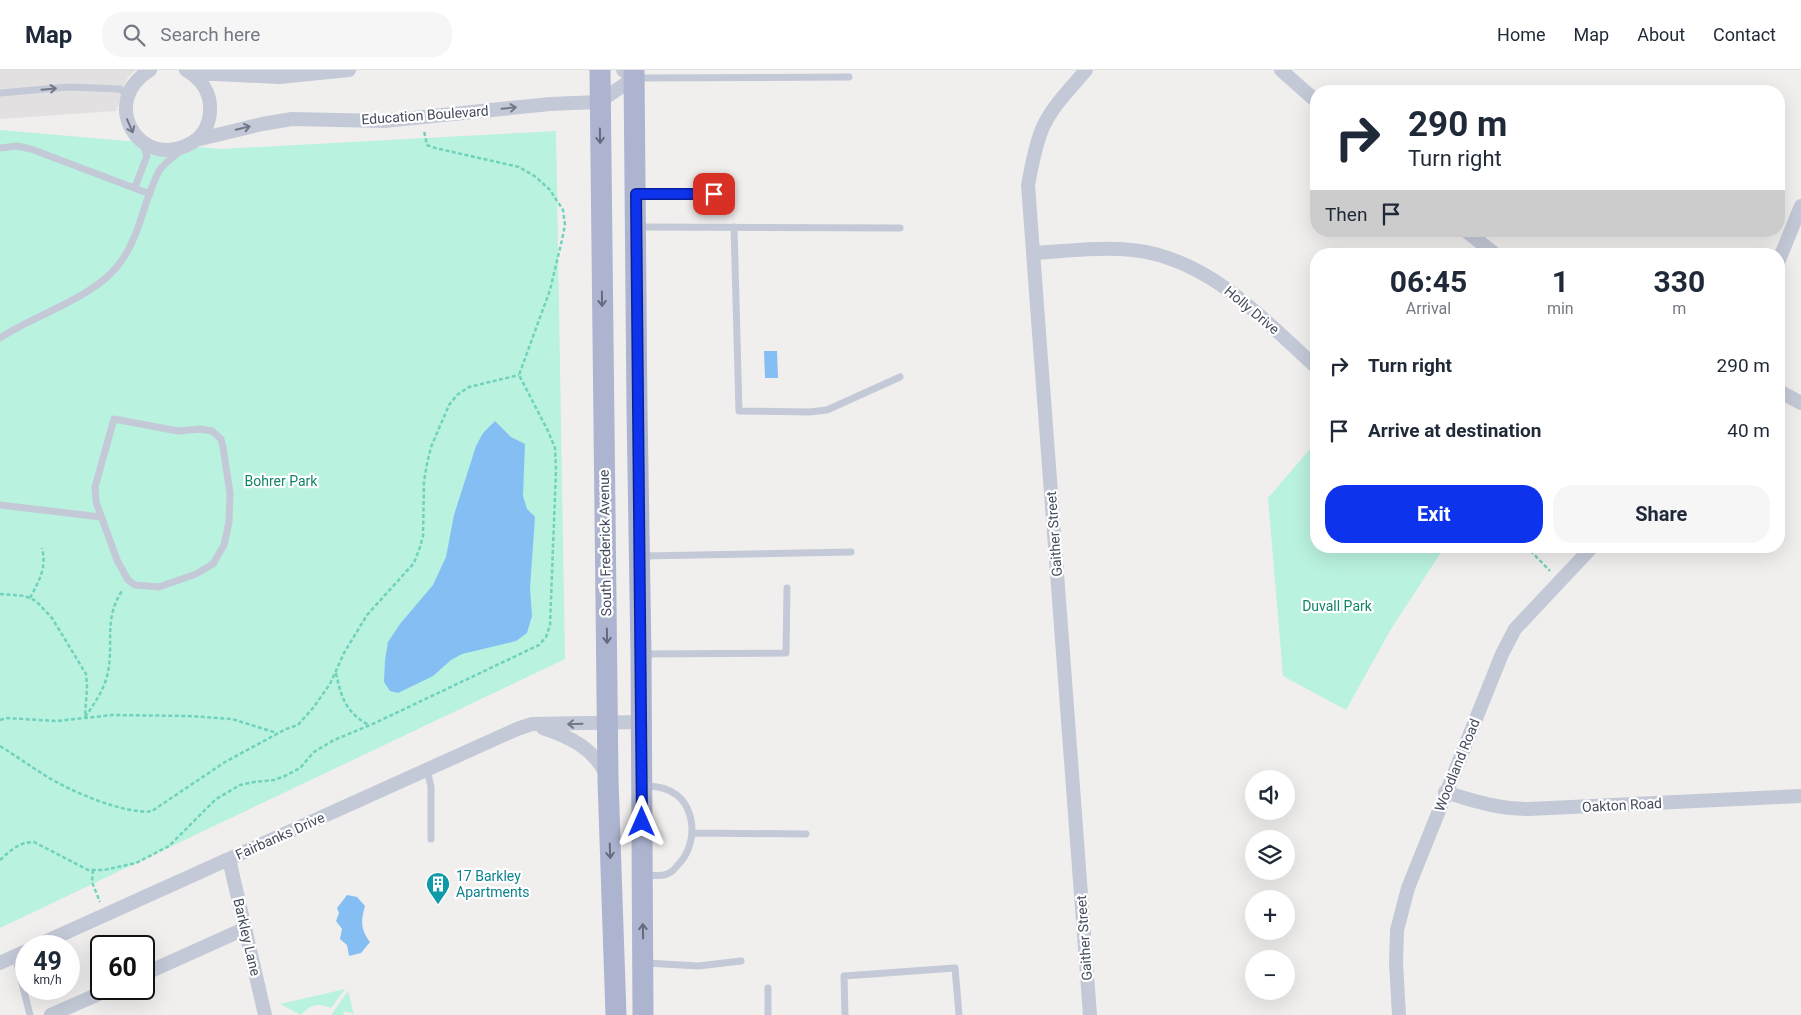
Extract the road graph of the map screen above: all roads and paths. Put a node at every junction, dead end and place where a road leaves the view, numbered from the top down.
1 (150, 70) edge
2 (348, 70) edge
3 (600, 70) edge
4 (1086, 70) edge
5 (1281, 70) edge
6 (189, 72) edge
7 (323, 72) edge
8 (630, 73) edge
9 (703, 74) edge
10 (849, 77) dead end
11 (0, 93) edge
12 (127, 95) junction
13 (1310, 96) edge
14 (599, 102) junction
15 (423, 117) junction
16 (196, 140) junction
17 (143, 143) junction
18 (0, 148) edge
19 (184, 148) junction
20 (135, 187) junction
21 (150, 194) junction
22 (636, 194) junction
23 (714, 194) dead end
24 (1801, 206) edge
25 (635, 227) junction
26 (734, 227) junction
27 (900, 228) dead end
28 (1474, 237) edge
29 (1487, 248) edge
30 (1784, 248) edge
31 (1033, 252) junction
32 (0, 338) edge
33 (1310, 361) edge
34 (519, 375) junction
35 (900, 377) dead end
36 (1785, 394) edge
37 (1801, 403) edge
38 (0, 505) edge
39 (101, 517) junction
40 (42, 548) dead end
41 (851, 552) dead end
42 (1533, 553) edge
43 (1586, 553) edge
44 (640, 556) junction
45 (128, 580) junction
46 (1560, 581) junction
47 (787, 588) dead end
48 (0, 594) edge
49 (30, 598) junction
50 (641, 654) junction
51 (336, 672) junction
52 (85, 718) junction
53 (0, 720) edge
54 (641, 722) junction
55 (608, 723) junction
56 (369, 725) junction
57 (525, 726) junction
58 (278, 734) junction
59 (0, 746) edge
60 (427, 769) junction
61 (608, 780) junction
62 (642, 786) junction
63 (1446, 792) junction
64 (1801, 796) edge
65 (692, 833) junction
66 (806, 834) dead end
67 (432, 839) dead end
68 (229, 859) junction
69 (0, 860) edge
70 (93, 870) junction
71 (642, 875) junction
72 (98, 897) dead end
73 (244, 929) junction
74 (60, 935) edge
75 (15, 955) edge
76 (741, 961) dead end
77 (0, 962) edge
78 (643, 963) junction
79 (155, 969) edge
80 (768, 988) dead end
81 (90, 998) edge
82 (28, 1000) edge
83 (30, 1015) edge
84 (51, 1015) edge
85 (265, 1015) edge
86 (616, 1015) edge
87 (643, 1015) edge
88 (768, 1015) edge
89 (846, 1015) edge
90 (959, 1015) edge
91 (1090, 1015) edge
92 (1398, 1015) edge

1 - 12 street
2 - 7 street
3 - 14 main road, South Frederick Avenue
4 - 31 street, Gaither Street
5 - 13 street
6 - 7 street
6 - 16 street
8 - 9 lane
8 - 14 street
8 - 22 main road
9 - 10 lane
11 -> 12 lane
12 -> 17 street
15 -> 14 street, Education Boulevard
14 -> 55 main road, South Frederick Avenue
16 -> 15 street, Education Boulevard
15 - 34 path
16 - 19 street
17 - 19 street
17 - 20 lane
18 - 20 lane
19 - 21 lane
20 - 21 lane
21 - 32 lane
22 - 23 lane
22 - 25 main road
24 - 30 street
25 - 26 lane
25 - 44 main road
26 - 27 lane
26 - 35 lane
28 - 29 street
31 - 33 street, Holly Drive
31 - 91 street, Gaither Street
34 - 51 path
34 - 56 path
36 - 37 street
38 - 39 lane
39 - 45 lane
39 - 45 lane
40 - 49 path
41 - 44 lane
42 - 46 path
43 - 46 street, Woodland Road
44 - 50 main road
45 - 52 path
46 - 63 street, Woodland Road
47 - 50 lane
48 - 49 path
49 - 52 path
50 - 54 main road
51 - 56 path
51 - 58 path
52 - 53 path
52 - 58 path
54 - 55 street, Fairbanks Drive
54 - 62 main road
55 -> 57 street, Fairbanks Drive
55 - 61 main road, South Frederick Avenue
56 - 70 path
57 - 60 street, Fairbanks Drive
57 - 61 street
58 - 59 path
60 - 67 lane
60 - 68 street, Fairbanks Drive
61 -> 86 main road, South Frederick Avenue
62 - 65 lane
62 - 71 main road
63 - 64 street, Oakton Road
63 - 92 street, Woodland Road
65 - 66 lane
65 - 71 lane
68 - 73 street, Barkley Lane
68 - 74 street, Fairbanks Drive
69 - 70 path
70 - 72 path
78 -> 71 main road
73 - 79 street
73 - 85 street, Barkley Lane
75 - 77 street
76 - 78 lane
78 - 87 main road
80 - 88 lane
81 - 84 street
82 - 83 lane
89 - 90 lane

